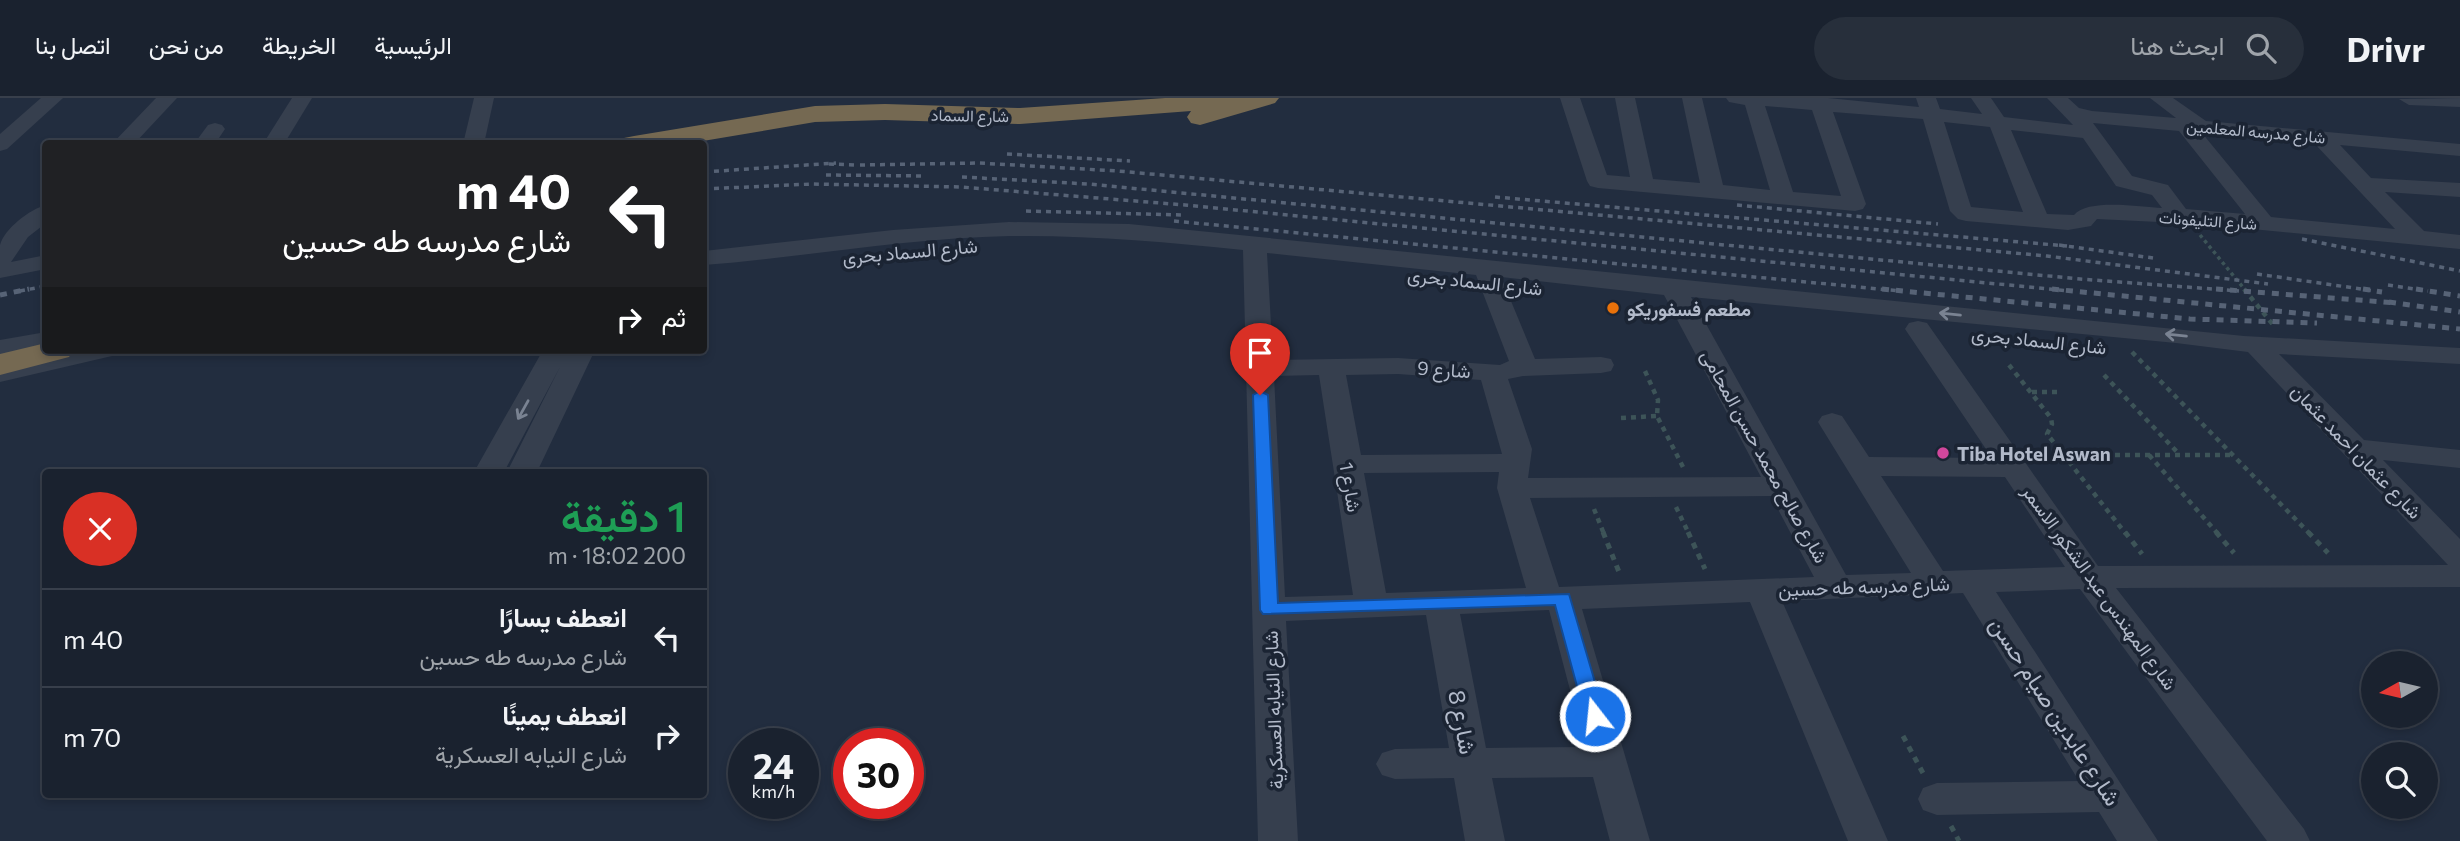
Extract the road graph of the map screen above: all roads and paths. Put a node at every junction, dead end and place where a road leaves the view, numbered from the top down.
1 (53, 98) edge
2 (167, 98) edge
3 (302, 98) edge
4 (484, 98) edge
5 (1570, 98) edge
6 (1625, 98) edge
7 (1692, 98) edge
8 (1747, 98) edge
9 (1981, 98) edge
10 (2057, 98) edge
11 (2160, 98) edge
12 (2409, 99) edge
13 (1244, 100) edge
14 (1819, 101) edge
15 (2460, 101) edge
16 (1189, 104) junction
17 (1886, 104) edge
18 (1929, 106) edge
19 (2076, 114) junction
20 (1998, 123) junction
21 (1063, 124) junction
22 (2191, 125) junction
23 (2090, 133) junction
24 (2319, 136) junction
25 (126, 140) edge
26 (276, 140) edge
27 (474, 140) edge
28 (658, 140) edge
29 (681, 140) edge
30 (707, 143) edge
31 (2443, 143) edge
32 (0, 145) edge
33 (707, 150) edge
34 (2365, 184) junction
35 (1643, 186) junction
36 (2460, 190) edge
37 (1713, 192) junction
38 (1784, 199) junction
39 (42, 214) edge
40 (2180, 216) junction
41 (2038, 220) junction
42 (2264, 223) junction
43 (10, 233) edge
44 (2199, 234) dead end
45 (2417, 238) junction
46 (2460, 242) edge
47 (892, 244) junction
48 (1255, 250) junction
49 (707, 258) edge
50 (0, 260) edge
51 (42, 263) edge
52 (0, 271) edge
53 (707, 271) edge
54 (1488, 275) junction
55 (1678, 296) junction
56 (1918, 329) junction
57 (2260, 341) junction
58 (42, 343) edge
59 (42, 343) edge
60 (0, 348) edge
61 (2129, 349) junction
62 (42, 354) edge
63 (86, 354) edge
64 (554, 354) edge
65 (580, 354) edge
66 (0, 356) edge
67 (2460, 356) edge
68 (0, 365) edge
69 (1601, 365) dead end
70 (2009, 365) dead end
71 (1331, 367) junction
72 (1259, 368) junction
73 (1506, 370) junction
74 (1645, 371) dead end
75 (0, 374) edge
76 (2104, 375) dead end
77 (2031, 392) junction
78 (2060, 392) dead end
79 (1657, 416) junction
80 (1621, 418) dead end
81 (1832, 422) dead end
82 (2354, 448) junction
83 (2064, 455) junction
84 (2149, 455) junction
85 (2180, 455) junction
86 (2232, 455) junction
87 (2460, 459) edge
88 (1347, 464) junction
89 (526, 466) edge
90 (1860, 466) junction
91 (492, 467) edge
92 (2014, 468) junction
93 (1514, 475) junction
94 (1781, 486) junction
95 (1585, 487) junction
96 (1679, 487) junction
97 (2460, 558) edge
98 (2460, 576) edge
99 (2090, 577) junction
100 (2160, 577) junction
101 (2256, 577) junction
102 (2351, 577) junction
103 (1973, 582) junction
104 (1934, 583) junction
105 (1837, 587) junction
106 (1761, 590) junction
107 (1715, 592) junction
108 (1629, 596) junction
109 (1554, 599) junction
110 (1441, 603) junction
111 (1372, 606) junction
112 (1269, 610) junction
113 (1608, 762) junction
114 (1471, 763) junction
115 (1395, 764) dead end
116 (2110, 796) junction
117 (1937, 799) dead end
118 (1278, 841) edge
119 (1485, 841) edge
120 (1630, 841) edge
121 (1868, 841) edge
122 (2138, 841) edge
123 (2290, 841) edge

1 - 32 street
2 - 25 street
3 - 26 street
4 - 27 street
5 - 35 street
6 - 35 street
7 - 37 street
8 - 14 street
8 - 38 street
9 - 20 street
10 - 19 street
11 - 22 street
12 - 15 street
13 - 16 highway, شارع السماد
13 - 21 highway
13 - 33 highway, شارع السماد
14 - 17 street
14 - 38 street
16 - 21 highway
16 - 28 highway, شارع السماد
17 - 18 street
18 - 20 street
18 - 41 street, شارع التليفونات
19 - 22 street, شارع مدرسه المعلمين
19 - 23 street
20 - 23 street
20 - 41 street
21 - 29 highway
21 - 30 highway
22 - 24 street, شارع مدرسه المعلمين
22 - 42 street
23 - 40 street
24 - 31 street, شارع مدرسه المعلمين
24 - 34 street
34 - 36 street
34 - 45 street
35 - 37 street
37 - 38 street
39 - 43 street
40 - 41 street, شارع التليفونات
40 - 42 street, شارع التليفونات
42 - 45 street, شارع التليفونات
43 - 50 street
44 - 57 path
45 - 46 street, شارع التليفونات
47 - 48 street, شارع السماد بحرى
47 - 49 street, شارع السماد بحرى
47 - 53 street, شارع السماد بحرى
48 - 54 street, شارع السماد بحرى
48 - 72 street, شارع النيابه العسكرية
51 - 52 street
54 - 55 street, شارع السماد بحرى
54 - 73 street
55 - 56 street, شارع السماد بحرى
57 -> 55 street, شارع السماد بحرى
55 - 94 street, شارع صالح محمد حسن المحامى
56 - 61 street, شارع السماد بحرى
56 - 92 street, شارع المهندس عبد الشكور الاسمر
57 - 61 street, شارع السماد بحرى
57 - 67 street, شارع السماد بحرى
57 - 82 street, شارع عثمان احمد عثمان
58 - 60 street
59 - 66 highway
61 - 86 path
62 - 68 highway
63 - 75 street
64 -> 91 lane
65 - 89 street
69 - 73 street, شارع 9
70 - 77 path
71 - 72 street, شارع 9
71 - 73 street, شارع 9
71 - 88 street, شارع 1
72 - 112 street, شارع النيابه العسكرية
73 - 93 street
74 - 79 path
76 - 85 path
77 - 78 path
77 - 83 path
79 - 80 path
79 - 96 path
81 - 90 street
82 - 87 street
82 - 97 street, شارع عثمان احمد عثمان
83 - 84 path
83 - 100 path
84 - 85 path
84 - 101 path
85 - 86 path
86 - 102 path
88 - 93 street
88 - 111 street, شارع 1
89 - 91 street
90 - 92 street
90 - 104 street
92 - 99 street, شارع المهندس عبد الشكور الاسمر
93 - 95 street
93 - 109 street
94 - 96 street
94 - 105 street, شارع صالح محمد حسن المحامى
95 - 96 street
95 - 108 path
96 - 107 path
98 - 102 street, شارع مدرسه طه حسين
99 - 100 street, شارع مدرسه طه حسين
99 - 103 street, شارع مدرسه طه حسين
99 - 123 street, شارع المهندس عبد الشكور الاسمر
100 - 101 street, شارع مدرسه طه حسين
101 - 102 street, شارع مدرسه طه حسين
103 - 104 street, شارع مدرسه طه حسين
103 - 116 street, شارع عابدين صيام حسن
104 - 105 street, شارع مدرسه طه حسين
105 - 106 street, شارع مدرسه طه حسين
106 - 107 street, شارع مدرسه طه حسين
106 - 121 street
107 - 108 street, شارع مدرسه طه حسين
108 - 109 street, شارع مدرسه طه حسين
109 - 110 street, شارع مدرسه طه حسين
109 - 113 street
110 - 111 street, شارع مدرسه طه حسين
110 - 114 street, شارع 8
111 - 112 street, شارع مدرسه طه حسين
112 - 118 street, شارع النيابه العسكرية
113 - 114 street
113 - 120 street
114 - 115 street
114 - 119 street, شارع 8
116 - 117 street
116 - 122 street, شارع عابدين صيام حسن

